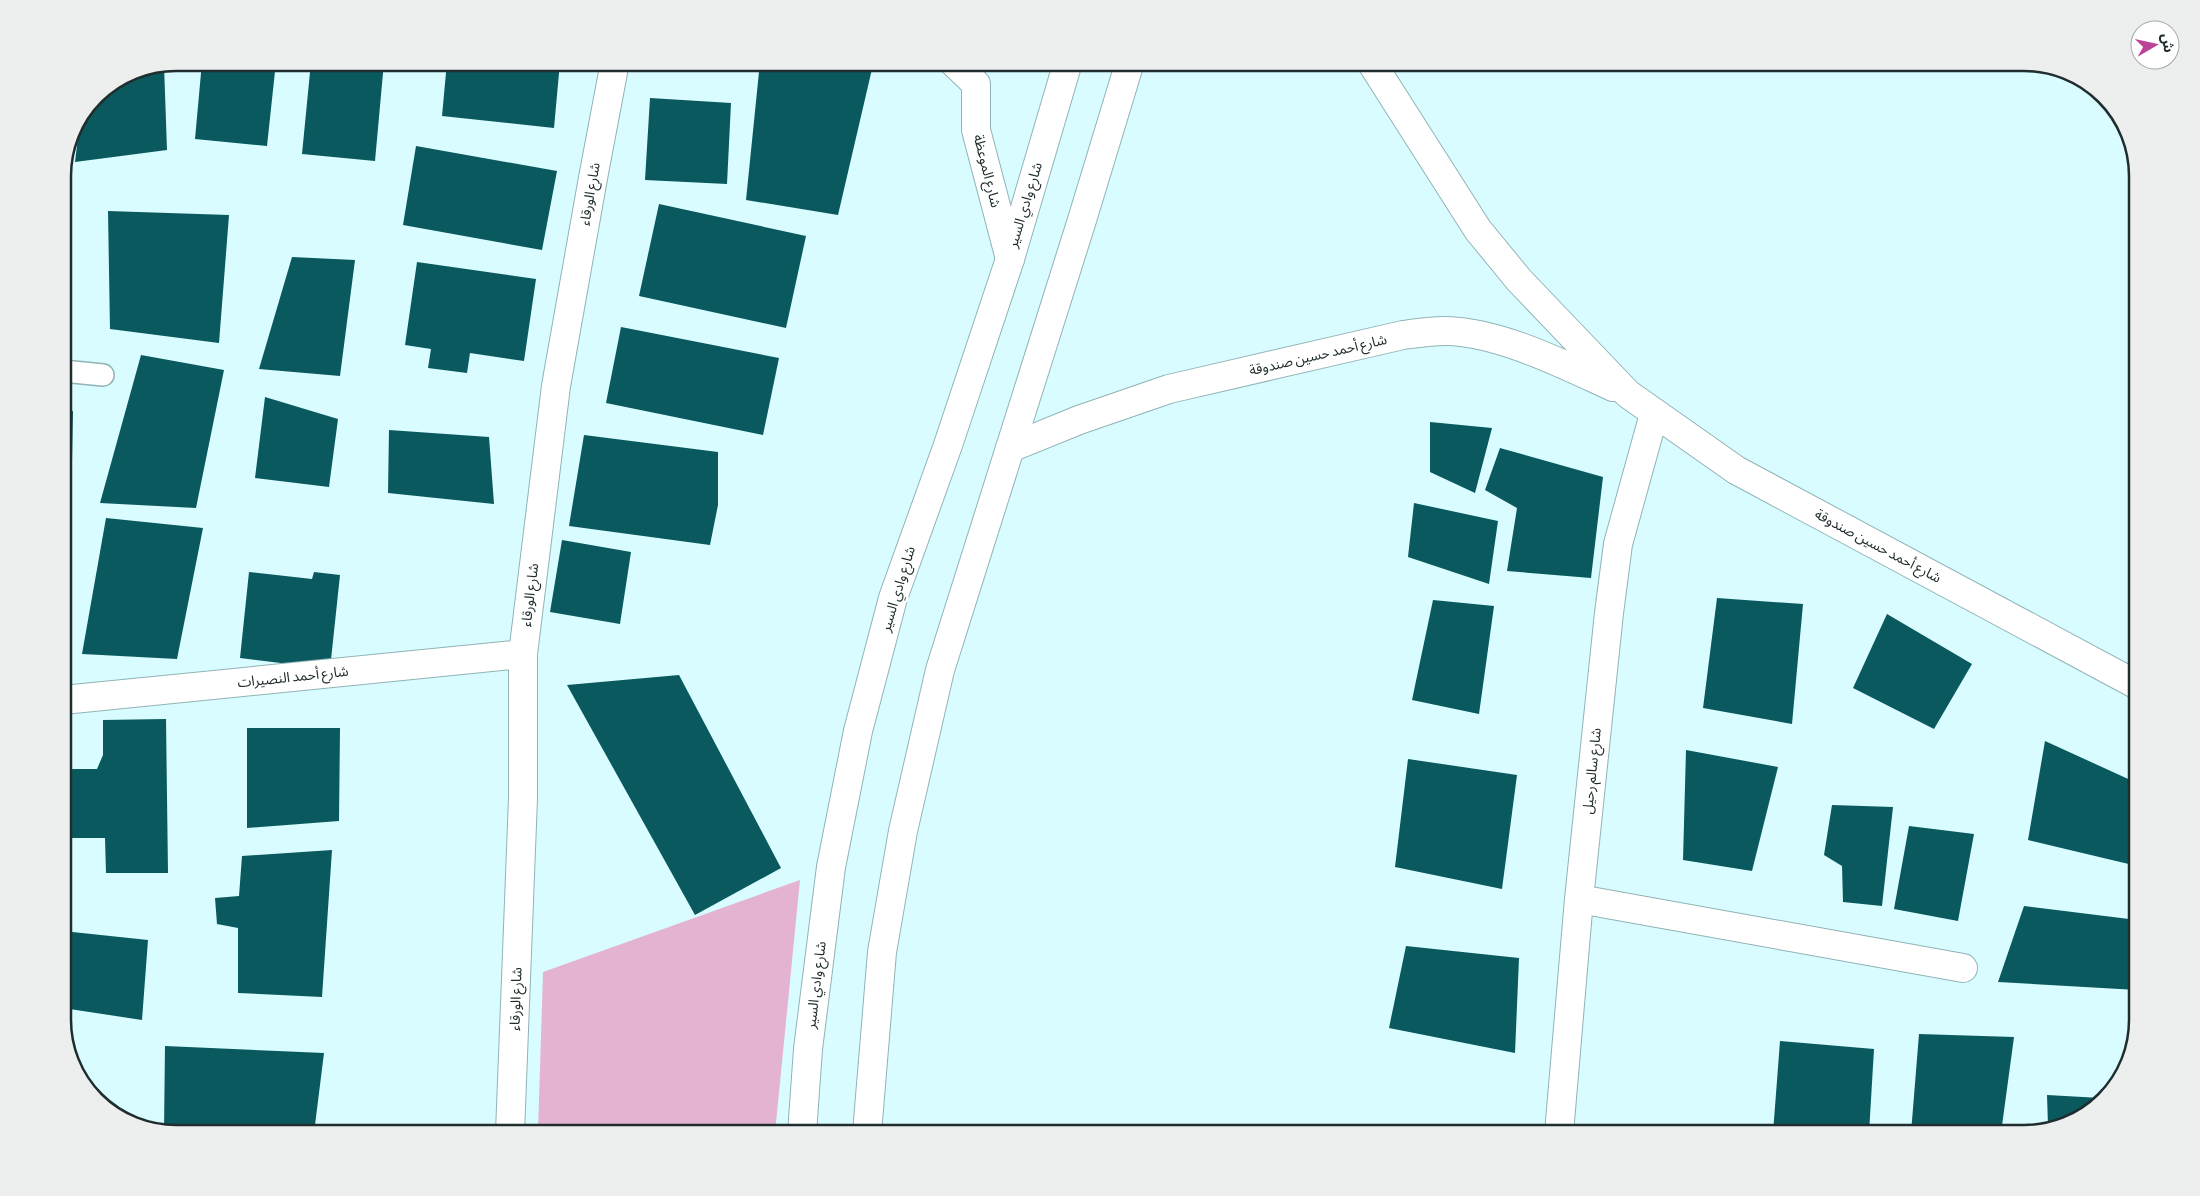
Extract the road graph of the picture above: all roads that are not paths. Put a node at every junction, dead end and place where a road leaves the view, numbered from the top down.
1 (614, 71) edge
2 (962, 71) edge
3 (1065, 71) edge
4 (1127, 71) edge
5 (1377, 71) edge
6 (1010, 259) junction
7 (71, 372) edge
8 (102, 375) dead end
9 (1628, 394) junction
10 (1654, 414) junction
11 (1010, 448) junction
12 (523, 654) junction
13 (2129, 681) edge
14 (71, 699) edge
15 (1579, 899) junction
16 (1963, 968) dead end
17 (510, 1125) edge
18 (803, 1125) edge
19 (868, 1125) edge
20 (1560, 1125) edge

1 - 12 street, شارع الورقاء
2 - 6 street, شارع الموعظة
3 - 6 street, شارع وادي السير
4 - 11 street
5 - 9 street, شارع أحمد حسين صندوقة
6 - 18 street, شارع وادي السير
7 - 8 lane
9 - 10 street, شارع أحمد حسين صندوقة
9 - 11 street, شارع أحمد حسين صندوقة
10 - 13 street, شارع أحمد حسين صندوقة
10 - 15 street, شارع سالم رحيل
11 - 19 street
12 - 14 street, شارع أحمد النصيرات
12 - 17 street, شارع الورقاء
15 - 16 street
15 - 20 street, شارع سالم رحيل

